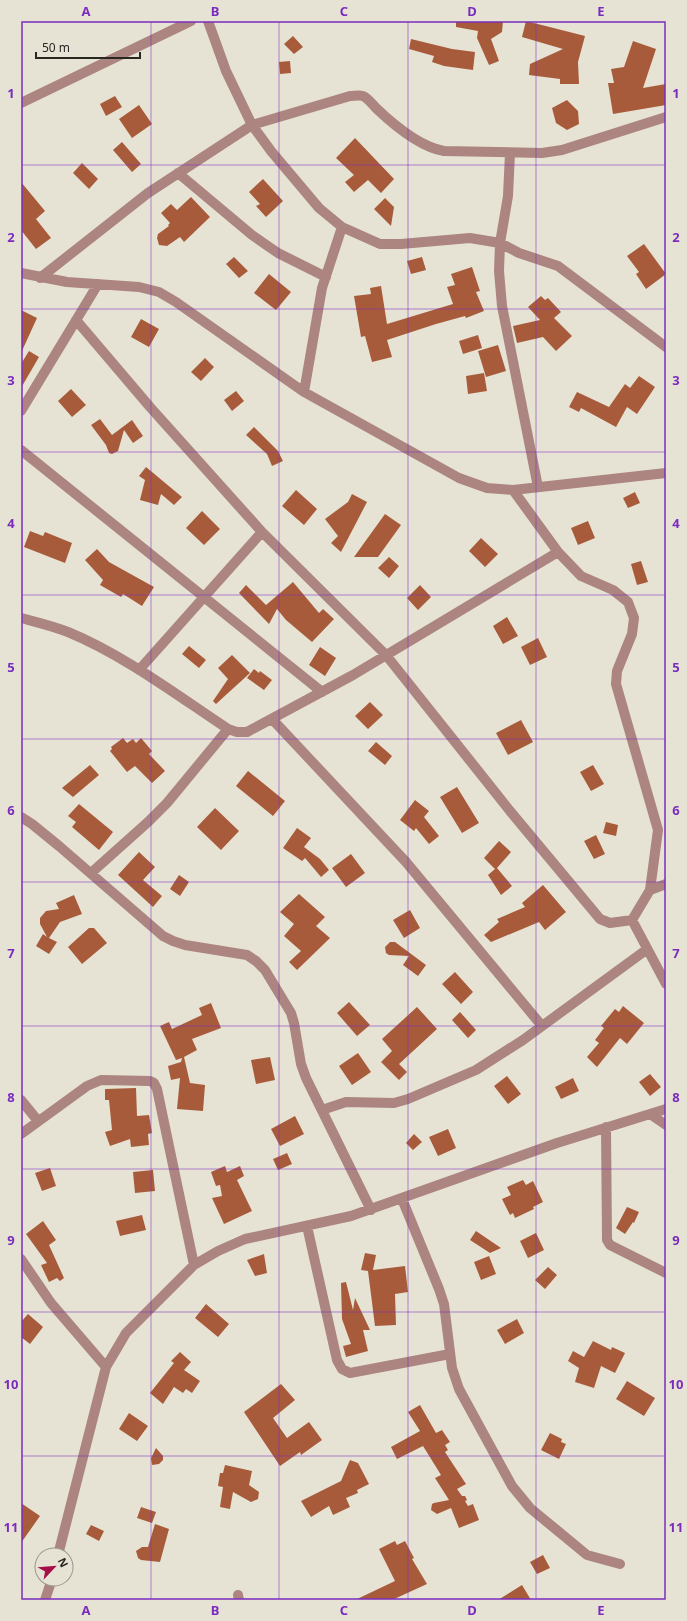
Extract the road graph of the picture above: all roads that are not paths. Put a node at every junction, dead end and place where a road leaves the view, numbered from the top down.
1 (191, 21) edge
2 (208, 21) edge
3 (21, 103) edge
4 (666, 117) edge
5 (252, 124) junction
6 (510, 154) junction
7 (178, 173) junction
8 (342, 228) junction
9 (500, 243) junction
10 (21, 273) edge
11 (326, 277) junction
12 (40, 278) junction
13 (98, 284) junction
14 (76, 320) junction
15 (666, 347) edge
16 (304, 392) junction
17 (21, 411) edge
18 (21, 450) edge
19 (666, 473) edge
20 (538, 487) junction
21 (513, 490) junction
22 (262, 532) junction
23 (558, 552) junction
24 (202, 598) junction
25 (21, 618) edge
26 (386, 655) junction
27 (139, 670) junction
28 (322, 692) junction
29 (272, 719) junction
30 (228, 729) junction
31 (21, 817) edge
32 (91, 873) junction
33 (666, 884) edge
34 (650, 890) junction
35 (632, 920) junction
36 (646, 950) junction
37 (666, 984) edge
38 (542, 1026) junction
39 (21, 1100) edge
40 (666, 1109) edge
41 (322, 1110) junction
42 (650, 1114) junction
43 (38, 1122) junction
44 (666, 1125) edge
45 (606, 1126) junction
46 (21, 1134) edge
47 (402, 1199) junction
48 (371, 1210) junction
49 (307, 1226) junction
50 (21, 1259) edge
51 (194, 1266) junction
52 (666, 1274) edge
53 (450, 1354) junction
54 (106, 1367) junction
55 (60, 1547) edge
56 (620, 1564) dead end
57 (49, 1587) edge
58 (45, 1600) edge

1 - 3 street
2 - 5 street
4 - 6 street
5 - 6 street
5 - 7 street
5 - 8 street
6 - 9 street
7 - 11 street
7 - 12 street
8 - 9 street
8 - 11 street
9 - 15 street
9 - 20 street
10 - 12 street
11 - 16 street
12 - 13 street
13 - 14 street
13 - 16 street
14 - 17 street
14 - 22 street
16 - 21 street
18 - 24 street
19 - 20 street
20 - 21 street
21 - 23 street
22 - 24 street
22 - 26 street
23 - 26 street
23 - 34 street
24 - 27 street
24 - 28 street
25 - 27 street
26 - 28 street
26 - 35 street
27 - 30 street
28 - 29 street
29 - 30 street
29 - 38 street
30 - 32 street
31 - 32 street
32 - 41 street
33 - 34 street
34 - 35 street
35 - 36 street
36 - 37 street
36 - 38 street
38 - 41 street
39 - 43 street
40 - 42 street
41 - 48 street
42 - 44 street
42 - 45 street
43 - 46 street
43 - 51 street
45 - 47 street
45 - 52 street
47 - 48 street
47 - 53 street
48 - 49 street
49 - 51 street
49 - 53 street
50 - 54 street
51 - 54 street
53 - 56 street
54 - 55 street
57 - 58 street

